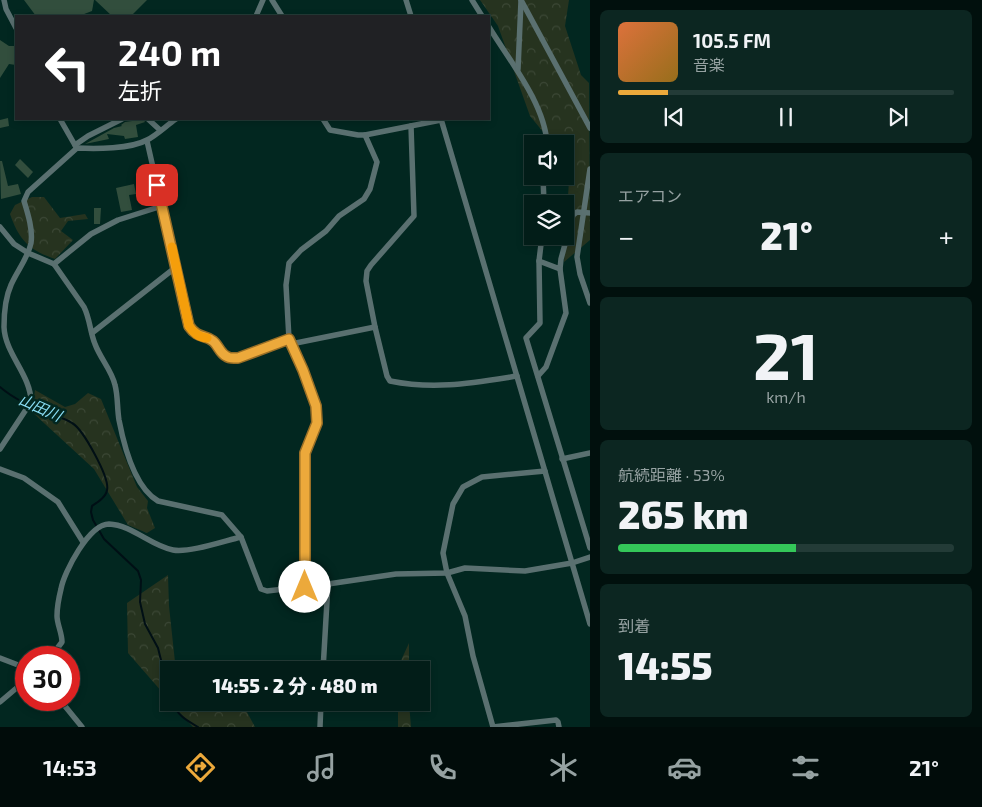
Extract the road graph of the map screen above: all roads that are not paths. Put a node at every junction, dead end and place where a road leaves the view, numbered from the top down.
1 (4, 0) edge
2 (263, 0) edge
3 (272, 0) edge
4 (406, 0) edge
5 (472, 0) edge
6 (521, 0) edge
7 (256, 15) edge
8 (281, 15) edge
9 (411, 15) edge
10 (481, 15) edge
11 (15, 26) edge
12 (490, 29) edge
13 (518, 69) junction
14 (61, 120) edge
15 (120, 120) edge
16 (149, 120) edge
17 (175, 120) edge
18 (324, 120) edge
19 (437, 120) edge
20 (441, 120) edge
21 (411, 126) junction
22 (590, 128) edge
23 (160, 130) junction
24 (365, 135) junction
25 (546, 135) edge
26 (147, 140) junction
27 (76, 146) junction
28 (590, 169) edge
29 (162, 206) junction
30 (582, 212) junction
31 (590, 213) edge
32 (0, 227) edge
33 (541, 245) edge
34 (28, 253) junction
35 (540, 261) junction
36 (54, 264) junction
37 (176, 267) junction
38 (560, 269) junction
39 (590, 303) edge
40 (375, 326) junction
41 (92, 333) junction
42 (290, 342) junction
43 (517, 376) junction
44 (538, 376) junction
45 (0, 449) edge
46 (590, 453) edge
47 (562, 459) junction
48 (0, 469) edge
49 (545, 472) junction
50 (241, 537) junction
51 (83, 542) junction
52 (590, 548) edge
53 (590, 557) edge
54 (572, 563) junction
55 (446, 573) junction
56 (328, 584) junction
57 (305, 587) junction
58 (590, 624) edge
59 (59, 646) edge
60 (0, 658) edge
61 (324, 661) edge
62 (15, 664) edge
63 (15, 689) edge
64 (0, 702) edge
65 (69, 711) edge
66 (321, 711) edge
67 (82, 727) edge
68 (320, 727) edge
69 (493, 727) edge
70 (559, 727) edge

1 - 11 street
2 - 7 street
3 - 8 street
4 - 9 street
5 - 10 street
6 - 13 street
6 - 22 street
12 - 13 street
13 - 25 street
14 - 27 street
15 - 27 street
16 - 23 street
17 - 23 street
18 - 24 street
19 - 21 street
20 - 43 street
21 - 24 street
21 - 40 street
23 - 26 street
24 - 42 street
26 - 27 street
26 - 29 street
27 - 34 street
28 - 30 street
29 - 36 street
29 - 37 street
30 - 31 street
30 - 38 street
30 - 39 street
32 - 34 street
33 - 35 street
34 - 36 street
34 - 45 street
35 - 38 street
35 - 44 street
36 - 41 street
37 - 41 street
37 - 42 street
38 - 44 street
40 - 42 street
40 - 43 street
41 - 50 street
42 - 57 street
43 - 49 street
44 - 47 street
46 - 47 street
47 - 52 street
48 - 51 street
49 - 54 street
49 - 55 street
50 - 51 street
50 - 57 street
51 - 59 street
53 - 54 street
54 - 55 street
54 - 58 street
55 - 56 street
55 - 69 street
56 - 57 street
56 - 61 street
60 - 62 street
63 - 64 street
65 - 67 street
66 - 68 street
69 - 70 street

